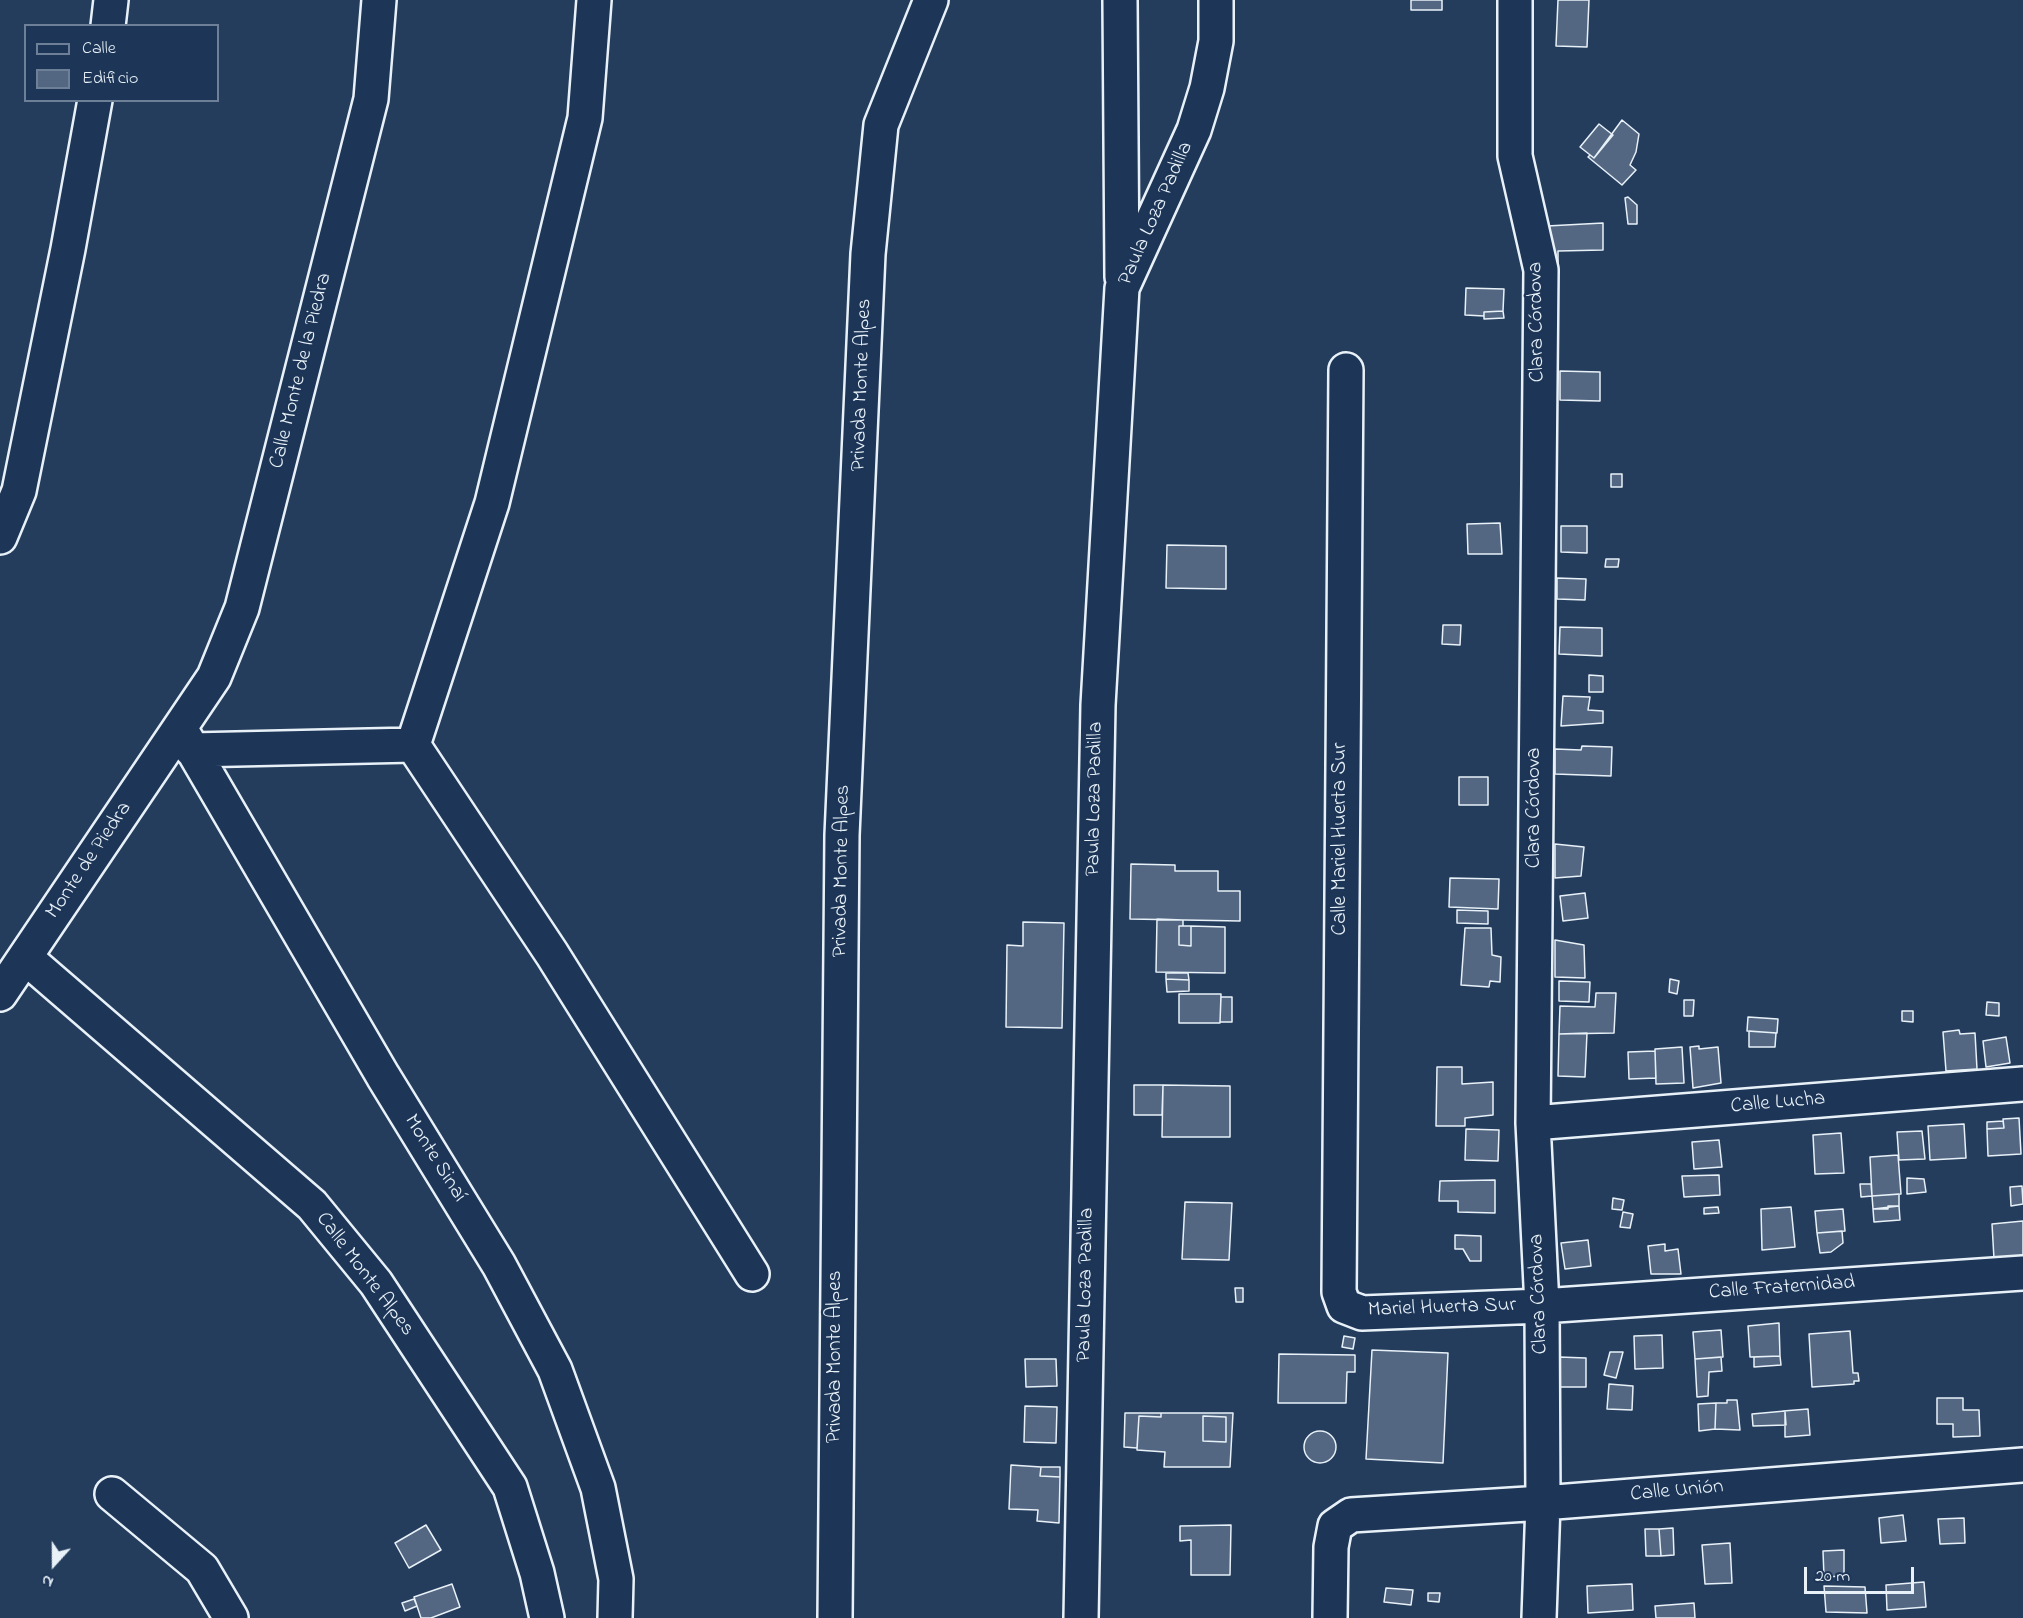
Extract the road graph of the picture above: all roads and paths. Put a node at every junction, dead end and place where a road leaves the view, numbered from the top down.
1 (111, 0) edge
2 (379, 0) edge
3 (594, 0) edge
4 (931, 0) edge
5 (1120, 0) edge
6 (1216, 0) edge
7 (1515, 0) edge
8 (108, 24) edge
9 (95, 102) edge
10 (1122, 288) junction
11 (1346, 370) dead end
12 (0, 537) edge
13 (186, 739) junction
14 (413, 745) junction
15 (26, 958) junction
16 (0, 994) edge
17 (2023, 1084) edge
18 (1533, 1123) junction
19 (2023, 1273) edge
20 (752, 1274) dead end
21 (1542, 1305) junction
22 (1344, 1306) joint
23 (2023, 1464) edge
24 (112, 1494) dead end
25 (1543, 1503) junction
26 (231, 1618) edge
27 (547, 1618) edge
28 (615, 1618) edge
29 (835, 1618) edge
30 (1081, 1618) edge
31 (1330, 1618) edge
32 (1539, 1618) edge

1 - 8 street
2 - 13 street, Calle Monte de la Piedra
3 - 14 street
4 - 29 street, Privada Monte Alpes
5 - 10 street
6 - 10 street, Paula Loza Padilla
7 - 18 street, Clara Córdova
9 - 12 street
10 - 30 street, Paula Loza Padilla
11 - 22 street, Calle Mariel Huerta Sur
13 - 14 street
13 - 15 street, Monte de Piedra
13 - 28 street, Monte Sinaí
14 - 20 street
15 - 16 street, Monte de Piedra
15 - 27 street, Calle Monte Alpes
17 - 18 street, Calle Lucha
18 - 21 street, Clara Córdova
19 - 21 street, Calle Fraternidad
21 - 22 street, Mariel Huerta Sur
21 - 25 street, Clara Córdova
23 - 25 street, Calle Unión
24 - 26 street
25 - 31 street, Calle Unión
25 - 32 street, Clara Córdova

